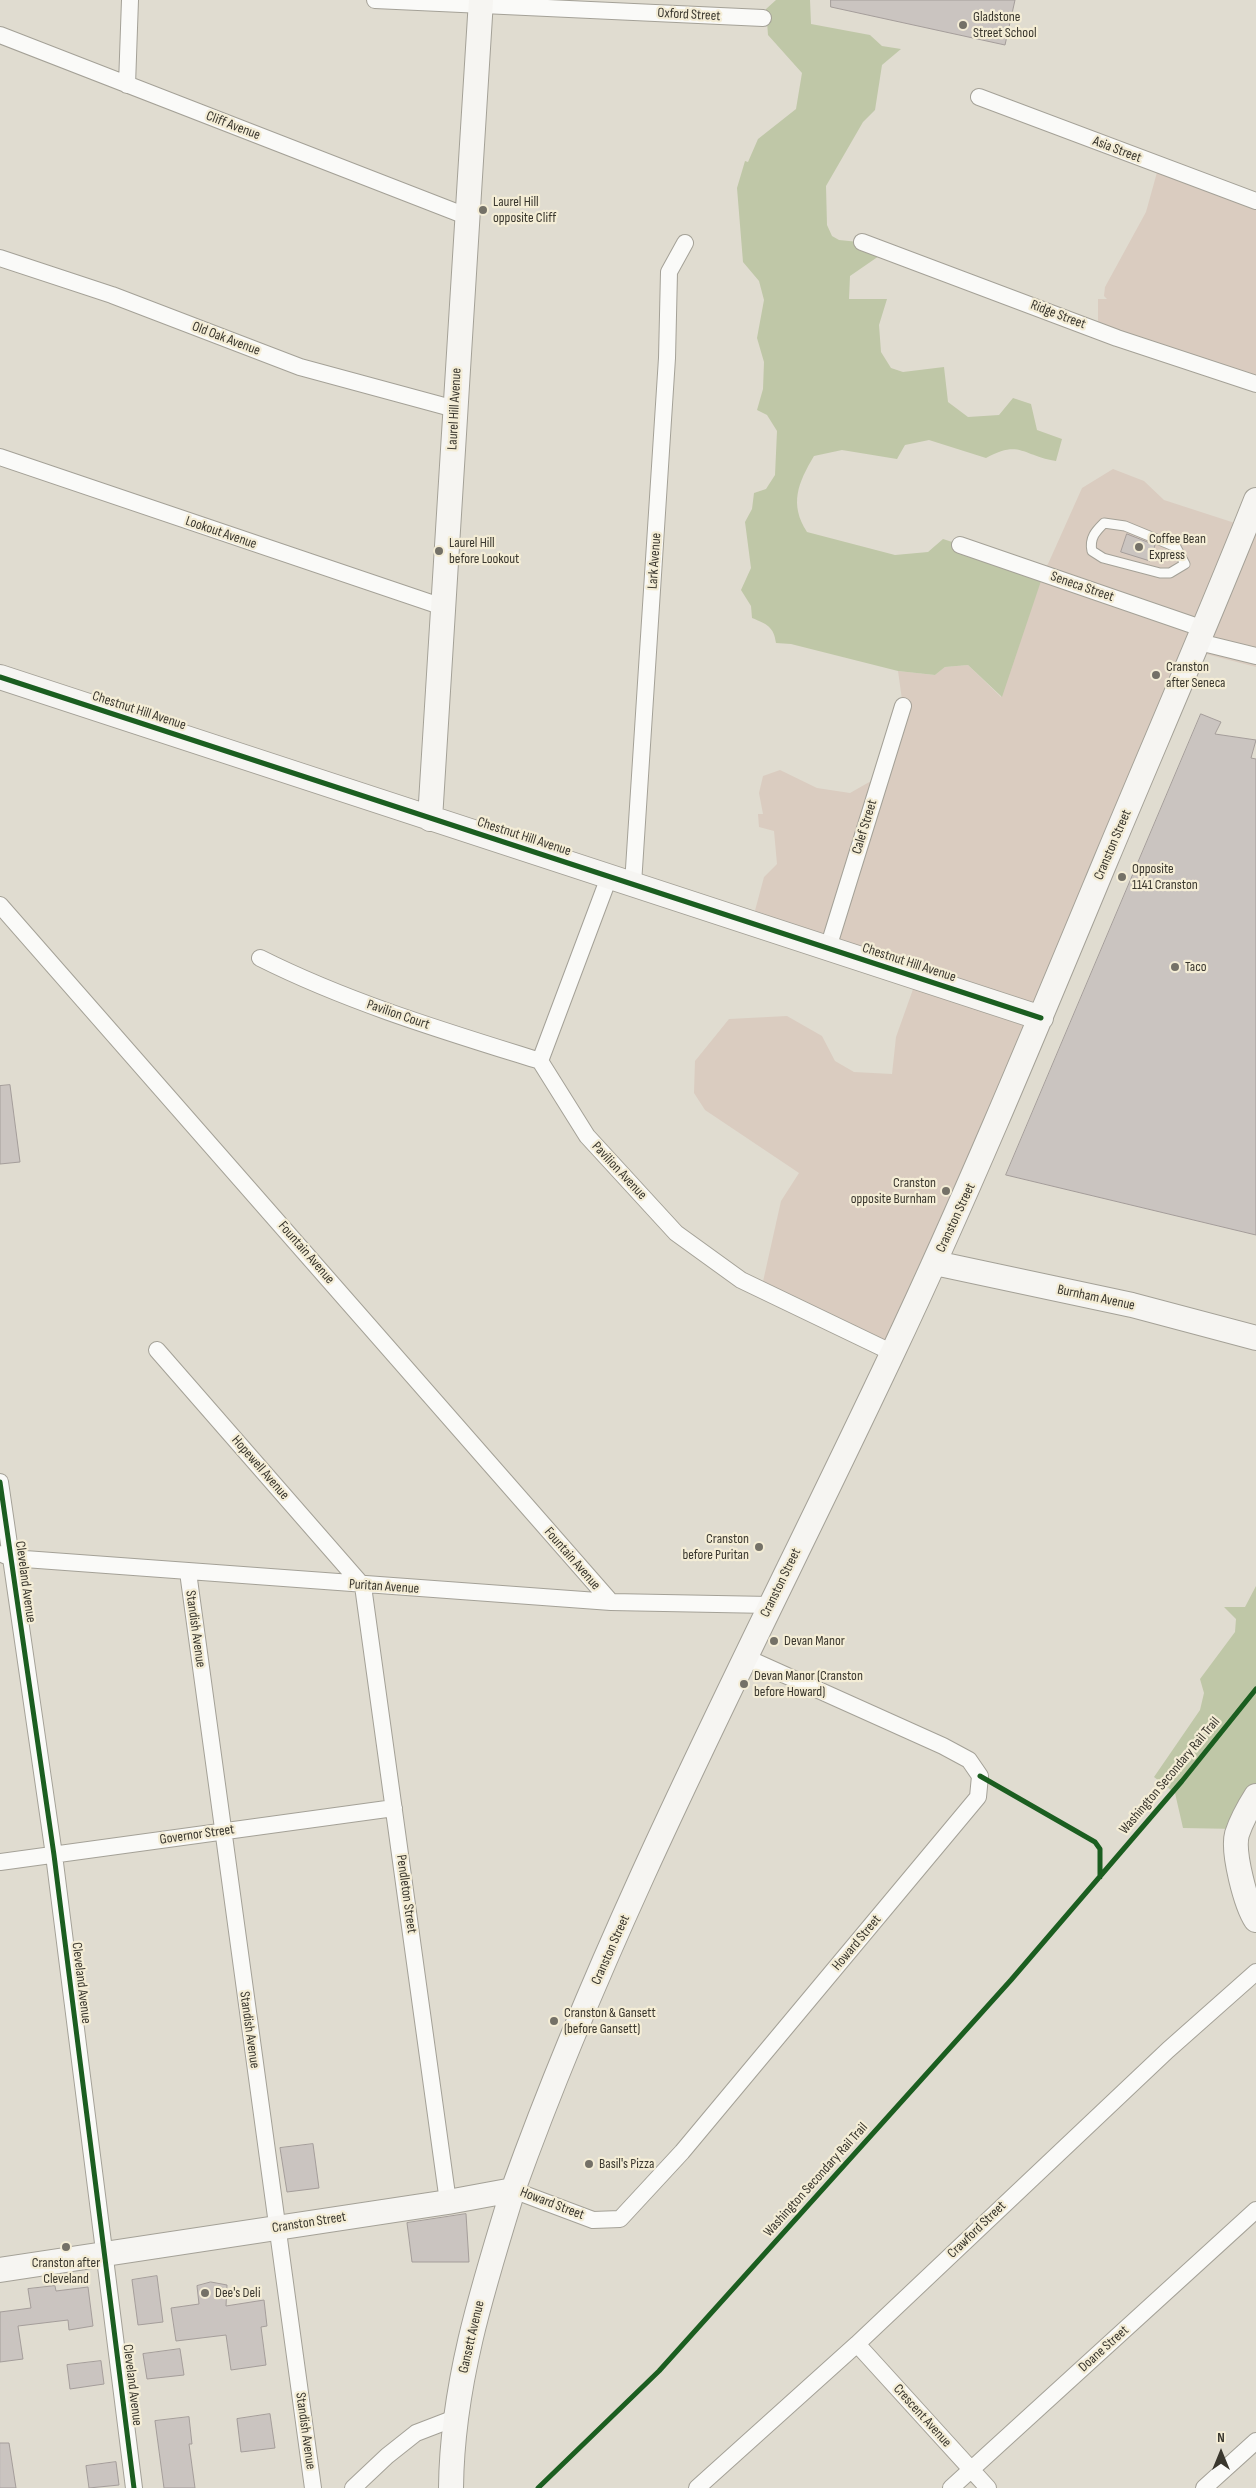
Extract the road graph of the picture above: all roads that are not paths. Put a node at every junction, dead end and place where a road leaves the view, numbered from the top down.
1 (130, 0) edge
2 (375, 0) edge
3 (481, 2) edge
4 (764, 18) dead end
5 (0, 36) edge
6 (127, 85) junction
7 (979, 98) dead end
8 (1256, 201) edge
9 (466, 216) junction
10 (862, 242) dead end
11 (685, 243) dead end
12 (0, 258) edge
13 (1256, 384) edge
14 (455, 409) junction
15 (0, 458) edge
16 (1256, 500) edge
17 (960, 545) dead end
18 (1185, 564) joint
19 (443, 607) junction
20 (1202, 635) junction
21 (1256, 656) edge
22 (0, 677) edge
23 (903, 706) dead end
24 (430, 819) junction
25 (609, 877) junction
26 (633, 884) junction
27 (0, 906) edge
28 (828, 948) junction
29 (260, 958) dead end
30 (1041, 1018) junction
31 (540, 1061) junction
32 (935, 1263) junction
33 (1256, 1338) edge
34 (157, 1350) dead end
35 (893, 1353) junction
36 (0, 1482) edge
37 (5, 1556) edge
38 (188, 1572) junction
39 (363, 1586) junction
40 (611, 1602) junction
41 (770, 1605) junction
42 (745, 1657) junction
43 (1256, 1796) edge
44 (394, 1808) junction
45 (222, 1832) junction
46 (54, 1855) junction
47 (0, 1862) edge
48 (1255, 1915) edge
49 (1256, 1972) edge
50 (513, 2190) junction
51 (448, 2202) junction
52 (1256, 2210) edge
53 (276, 2228) junction
54 (105, 2255) junction
55 (0, 2270) edge
56 (857, 2344) junction
57 (455, 2418) junction
58 (1256, 2441) edge
59 (971, 2470) junction
60 (134, 2488) edge
61 (313, 2488) edge
62 (353, 2488) edge
63 (450, 2488) edge
64 (697, 2488) edge
65 (951, 2488) edge
66 (988, 2488) edge
67 (1204, 2488) edge

1 - 6 street
2 - 3 street, Oxford Street
3 - 4 street, Oxford Street
3 - 9 main road, Laurel Hill Avenue
5 - 6 street, Cliff Avenue
6 - 9 street, Cliff Avenue
7 - 8 street, Asia Street
9 - 14 main road, Laurel Hill Avenue
10 - 13 street, Ridge Street
11 - 26 street, Lark Avenue
12 - 14 street, Old Oak Avenue
14 - 19 main road, Laurel Hill Avenue
15 - 19 street, Lookout Avenue
16 - 20 main road, Cranston Street
17 - 20 street, Seneca Street
18 - 18 lane
19 - 24 main road, Laurel Hill Avenue
20 - 21 street, Seneca Street
20 - 30 main road, Cranston Street
22 - 24 main road, Chestnut Hill Avenue
23 - 28 street, Calef Street
24 - 25 main road, Chestnut Hill Avenue
25 - 26 main road, Chestnut Hill Avenue
25 - 31 street
26 - 28 main road, Chestnut Hill Avenue
27 - 40 street, Fountain Avenue
28 - 30 main road, Chestnut Hill Avenue
29 - 31 street, Pavilion Court
30 - 32 main road, Cranston Street
31 - 35 street, Pavilion Avenue
32 - 33 main road, Burnham Avenue
32 - 35 main road, Cranston Street
34 - 39 street, Hopewell Avenue
35 - 41 main road, Cranston Street
36 - 37 street, Cleveland Avenue
37 - 38 street, Puritan Avenue
37 - 46 street, Cleveland Avenue
38 - 39 street, Puritan Avenue
38 - 45 street, Standish Avenue
39 - 40 street, Puritan Avenue
39 - 44 street, Pendleton Street
40 - 41 street, Puritan Avenue
41 - 42 main road, Cranston Street
42 - 50 main road, Cranston Street
42 - 50 street, Howard Street
43 - 48 main road
44 - 45 street, Governor Street
44 - 51 street, Pendleton Street
45 - 46 street, Governor Street
45 - 53 street, Standish Avenue
46 - 47 street, Governor Street
46 - 54 street, Cleveland Avenue
49 - 56 street, Crawford Street
50 - 51 main road, Cranston Street
50 - 57 main road, Gansett Avenue
51 - 53 main road, Cranston Street
52 - 59 street, Doane Street
53 - 54 main road, Cranston Street
53 - 61 street, Standish Avenue
54 - 55 main road, Cranston Street
54 - 60 street, Cleveland Avenue
56 - 59 street, Crescent Avenue
56 - 64 street, Crawford Street
57 - 62 street
57 - 63 main road, Gansett Avenue
58 - 67 street
59 - 65 street, Doane Street
59 - 66 street, Crescent Avenue

